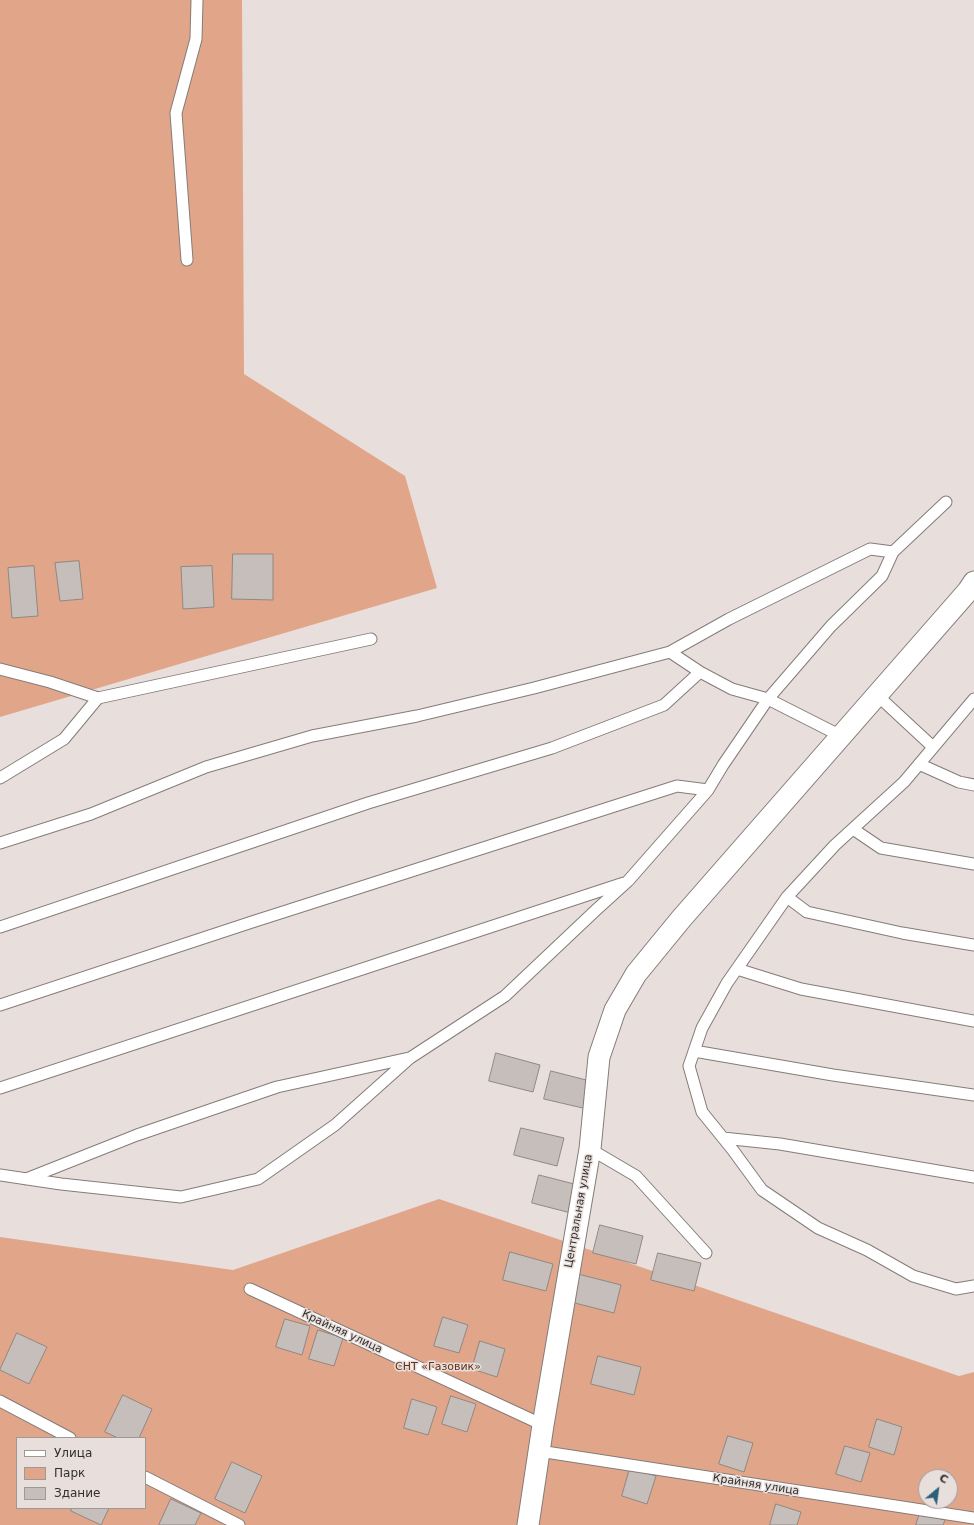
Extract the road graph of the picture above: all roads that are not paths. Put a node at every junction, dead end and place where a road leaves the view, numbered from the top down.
1 (197, 0) edge
2 (187, 260) dead end
3 (946, 502) dead end
4 (893, 552) junction
5 (974, 582) edge
6 (371, 639) dead end
7 (670, 652) junction
8 (0, 669) edge
9 (700, 672) junction
10 (877, 695) junction
11 (98, 698) junction
12 (768, 699) junction
13 (972, 705) edge
14 (841, 736) junction
15 (933, 747) junction
16 (919, 764) junction
17 (0, 778) edge
18 (974, 785) edge
19 (708, 790) junction
20 (852, 829) junction
21 (0, 844) edge
22 (974, 864) edge
23 (628, 881) junction
24 (787, 897) junction
25 (0, 927) edge
26 (974, 945) edge
27 (737, 969) junction
28 (0, 1005) edge
29 (974, 1021) edge
30 (694, 1051) junction
31 (410, 1058) junction
32 (0, 1088) edge
33 (974, 1095) edge
34 (723, 1138) junction
35 (590, 1149) junction
36 (0, 1174) edge
37 (974, 1177) edge
38 (26, 1179) junction
39 (706, 1253) dead end
40 (974, 1286) edge
41 (250, 1289) dead end
42 (0, 1401) edge
43 (543, 1425) junction
44 (68, 1437) edge
45 (539, 1451) junction
46 (146, 1478) edge
47 (974, 1518) edge
48 (239, 1525) edge
49 (528, 1525) edge

1 - 2 lane
3 - 4 lane
4 - 7 lane
4 - 12 lane
5 - 10 street, Центральная улица
6 - 11 lane
7 - 9 lane
7 - 21 lane
8 - 11 lane
9 - 12 lane
9 - 25 lane
10 - 14 street, Центральная улица
10 - 15 lane
11 - 17 lane
12 - 14 lane
12 - 19 lane
13 - 15 lane
14 - 35 street, Центральная улица
15 - 16 lane
16 - 18 lane
16 - 20 lane
19 - 23 lane
19 - 28 lane
20 - 22 lane
20 - 24 lane
23 - 31 lane
23 - 32 lane
24 - 26 lane
24 - 27 lane
27 - 29 lane
27 - 30 lane
30 - 33 lane
30 - 34 lane
31 - 38 lane
31 - 38 lane
34 - 37 lane
34 - 40 lane
35 - 39 lane
35 - 43 street, Центральная улица
36 - 38 lane
41 - 43 lane, Крайняя улица
42 - 44 lane
43 - 45 street, Центральная улица
45 - 47 lane, Крайняя улица
45 - 49 street, Центральная улица
46 - 48 lane

